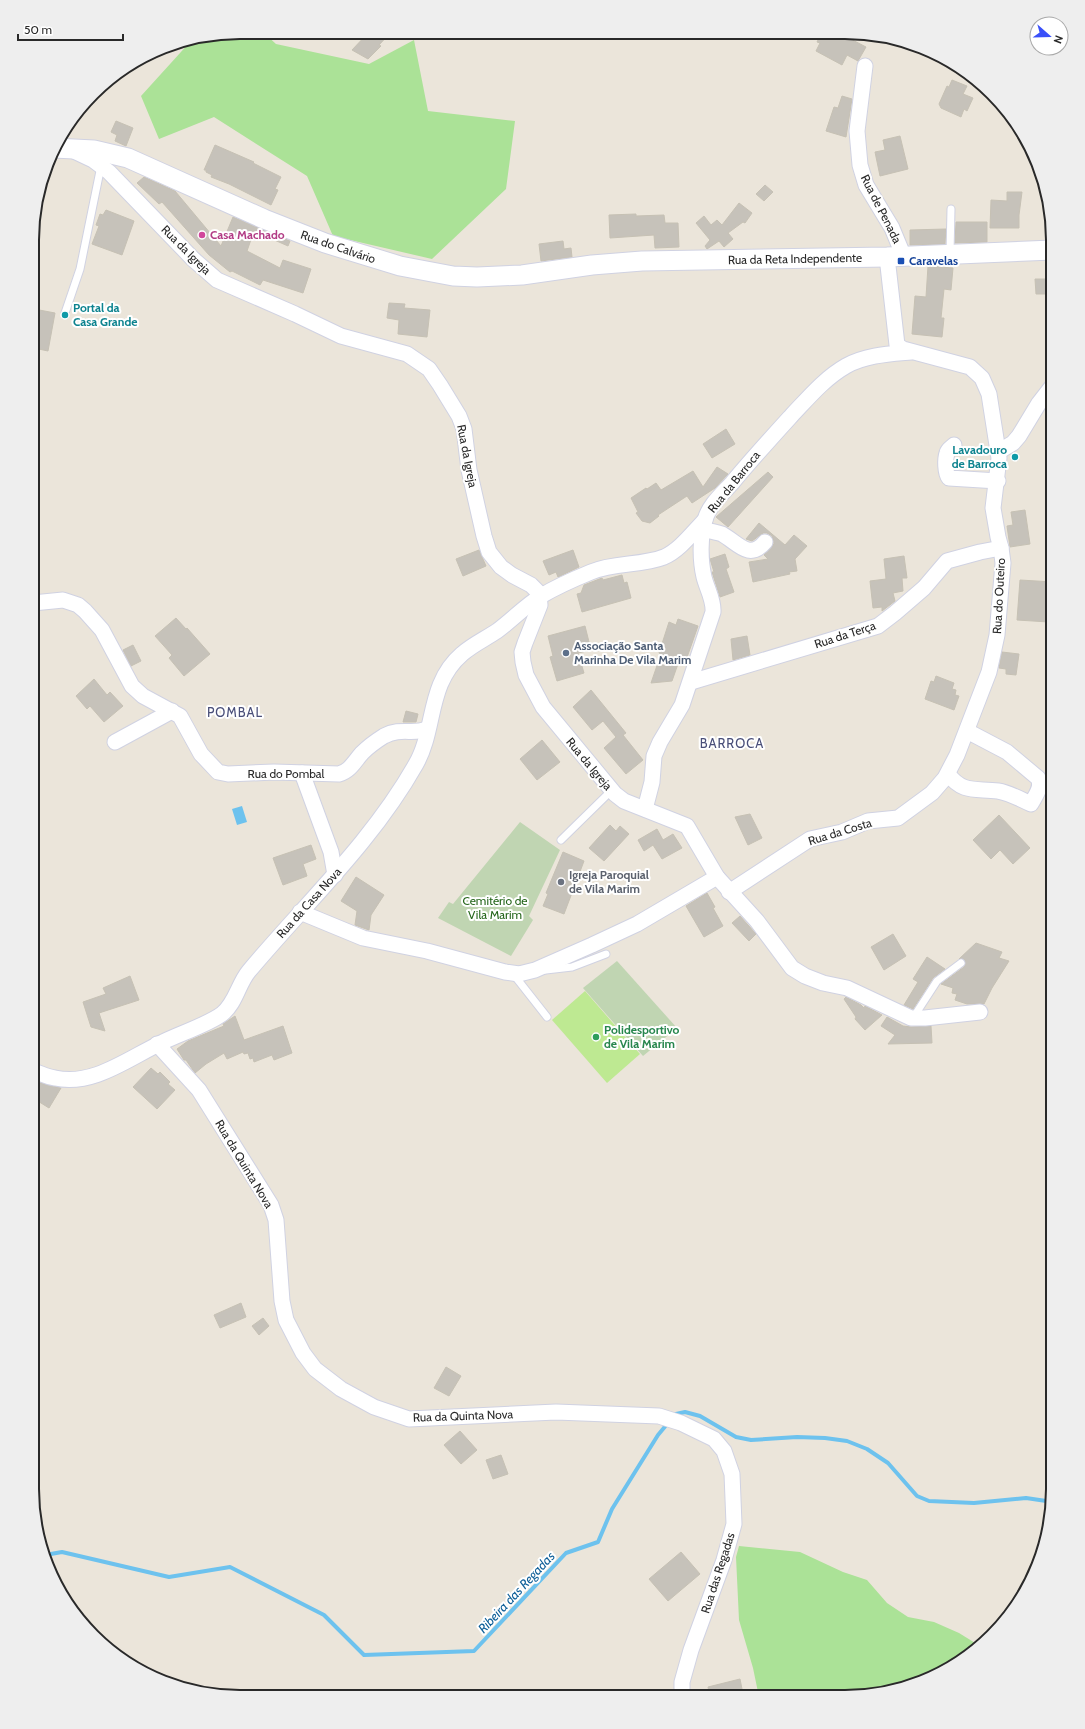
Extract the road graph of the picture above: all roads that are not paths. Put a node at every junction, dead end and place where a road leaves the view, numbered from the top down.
1 (865, 66) dead end
2 (61, 148) edge
3 (102, 165) junction
4 (951, 209) dead end
5 (1046, 250) edge
6 (950, 255) junction
7 (895, 257) junction
8 (538, 273) joint
9 (65, 313) dead end
10 (914, 352) junction
11 (1046, 394) edge
12 (954, 445) dead end
13 (998, 452) junction
14 (998, 481) junction
15 (704, 524) junction
16 (766, 542) dead end
17 (1001, 548) junction
18 (540, 597) junction
19 (39, 602) edge
20 (691, 682) junction
21 (172, 711) junction
22 (427, 729) junction
23 (967, 731) junction
24 (115, 742) dead end
25 (302, 773) junction
26 (948, 774) junction
27 (611, 791) junction
28 (645, 809) junction
29 (561, 840) dead end
30 (335, 875) junction
31 (717, 877) junction
32 (729, 892) junction
33 (300, 912) junction
34 (606, 954) dead end
35 (961, 963) dead end
36 (535, 970) junction
37 (512, 974) junction
38 (980, 1012) dead end
39 (547, 1017) dead end
40 (913, 1018) junction
41 (157, 1044) junction
42 (39, 1074) edge
43 (660, 1416) joint
44 (682, 1690) edge

1 - 7 street, Rua de Penada
2 - 3 street, Rua da Igreja
2 - 8 street, Rua do Calvário
3 - 9 lane
3 - 18 street, Rua da Igreja
4 - 6 lane
5 - 6 street, Rua da Reta Independente
6 - 7 street, Rua da Reta Independente
7 - 8 street, Rua da Reta Independente
7 - 10 street, Rua do Outeiro
10 - 13 street, Rua do Outeiro
10 - 15 street, Rua da Barroca
11 - 13 street
12 - 14 street
13 - 14 street, Rua do Outeiro
14 - 17 street, Rua do Outeiro
15 - 16 street
15 - 18 street
15 - 20 street, Rua da Barroca
17 - 20 street, Rua da Terça
17 - 23 street, Rua do Outeiro
18 - 22 street
18 - 27 street, Rua da Igreja
19 - 21 street, Rua do Pombal
20 - 28 street, Rua da Barroca
21 - 24 street
21 - 25 street, Rua do Pombal
22 - 25 street, Rua do Pombal
22 - 30 street, Rua da Casa Nova
23 - 26 street, Rua do Outeiro
23 - 26 street
25 - 30 street
26 - 32 street, Rua da Costa
27 - 28 street, Rua da Igreja
27 - 29 lane
28 - 31 street, Rua da Igreja
30 - 33 street, Rua da Casa Nova
31 - 32 street, Rua da Igreja
31 - 36 street
32 - 40 street, Rua da Igreja
33 - 37 street
33 - 41 street, Rua da Casa Nova
34 - 36 lane
35 - 40 lane
36 - 37 street
37 - 39 lane
38 - 40 street
41 - 42 street, Rua da Casa Nova
41 - 43 street, Rua da Quinta Nova
43 - 44 street, Rua das Regadas

